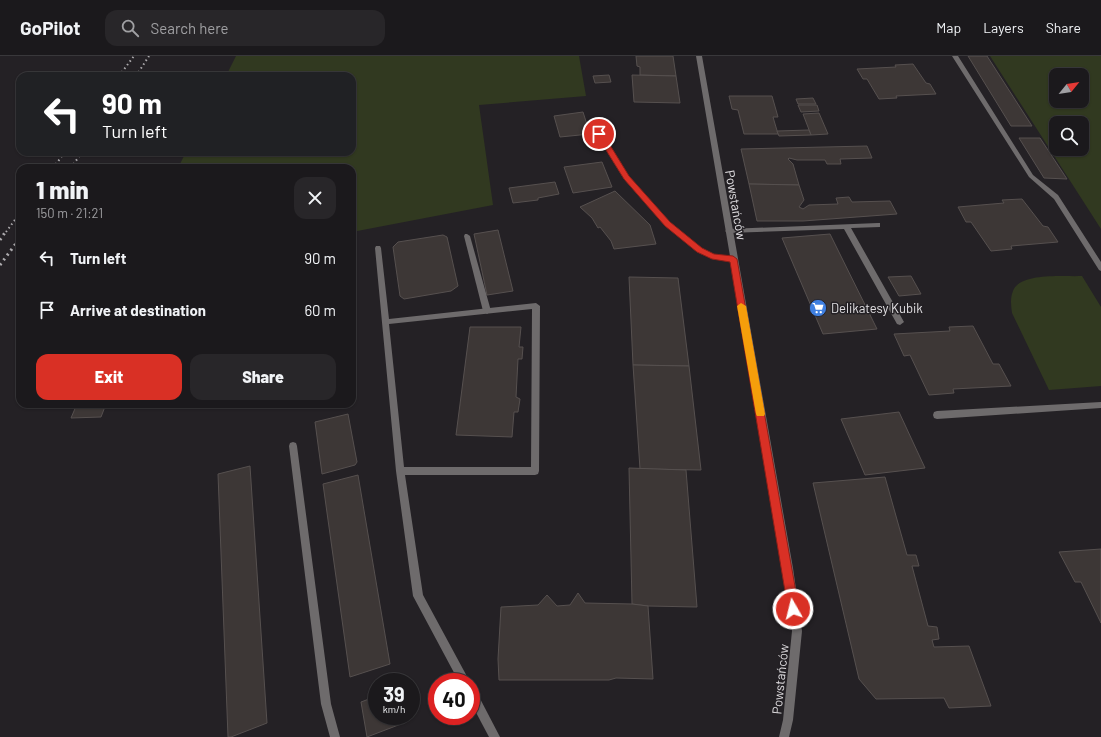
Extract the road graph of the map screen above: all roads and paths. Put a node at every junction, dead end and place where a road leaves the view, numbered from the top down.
1 (698, 56) edge
2 (955, 56) edge
3 (599, 134) dead end
4 (878, 225) dead end
5 (846, 226) junction
6 (728, 230) junction
7 (467, 236) dead end
8 (378, 248) dead end
9 (733, 259) junction
10 (1101, 268) edge
11 (486, 311) junction
12 (385, 322) junction
13 (900, 322) dead end
14 (1101, 405) edge
15 (937, 415) dead end
16 (293, 446) dead end
17 (400, 471) junction
18 (460, 673) edge
19 (480, 710) edge
20 (335, 737) edge
21 (495, 737) edge
22 (784, 737) edge

1 - 6 street, Powstańców
2 - 10 street
3 - 9 street
4 - 5 street
5 - 6 street
5 - 13 street
6 - 9 street, Powstańców
7 - 11 street
8 - 12 street
9 - 22 street, Powstańców
11 - 12 street
11 - 17 street
12 - 17 street
14 - 15 street
16 - 20 street
17 - 18 street
19 - 21 street

